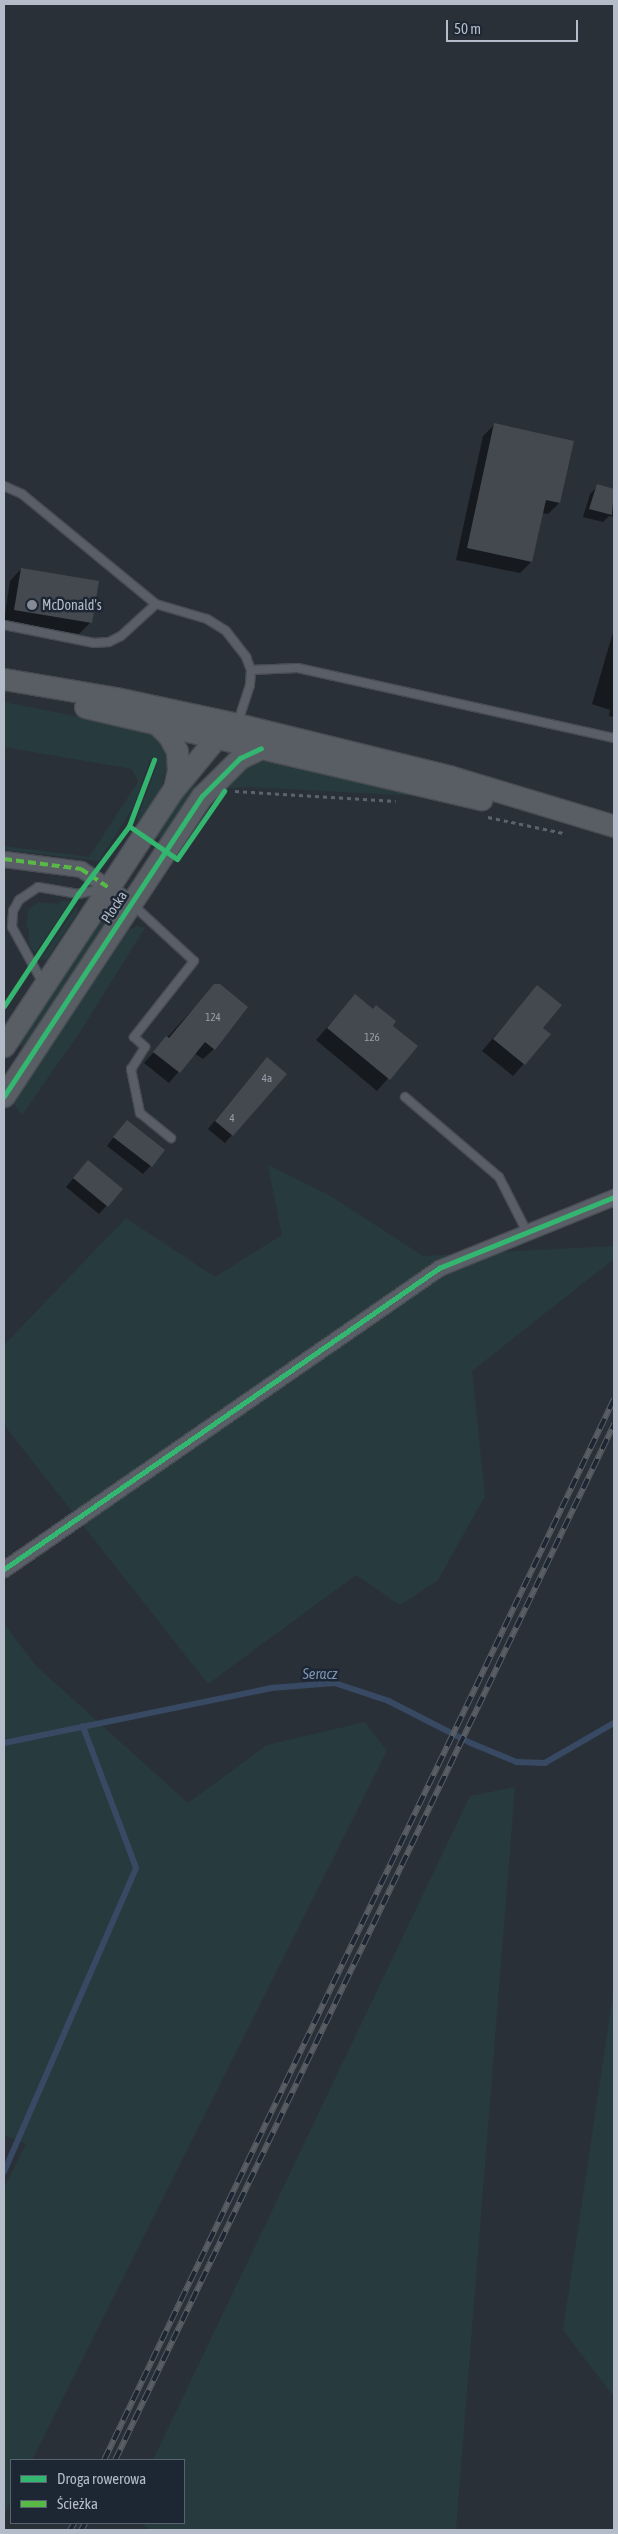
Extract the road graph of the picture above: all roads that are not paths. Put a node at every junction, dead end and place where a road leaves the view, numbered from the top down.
1 (4, 486) edge
2 (156, 604) junction
3 (4, 625) edge
4 (251, 670) junction
5 (4, 679) edge
6 (4, 692) edge
7 (155, 722) junction
8 (228, 734) junction
9 (614, 738) edge
10 (261, 748) junction
11 (173, 790) junction
12 (202, 796) junction
13 (608, 825) edge
14 (4, 859) edge
15 (109, 888) junction
16 (130, 902) junction
17 (44, 985) junction
18 (4, 1046) edge
19 (27, 1061) junction
20 (4, 1096) edge
21 (405, 1097) dead end
22 (171, 1138) dead end
23 (614, 1197) edge
24 (527, 1232) junction
25 (4, 1569) edge

1 - 2 lane
2 - 3 lane
2 - 4 lane
4 - 8 lane
4 - 9 lane
5 - 8 main road
6 - 7 main road
7 - 8 main road
7 - 11 main road, Płocka
8 - 10 main road
8 - 11 main road, Płocka
8 - 12 main road, Płocka
8 - 13 main road
10 - 12 main road, Płocka
10 - 13 main road
11 - 15 main road, Płocka
12 - 16 main road, Płocka
14 - 15 street
15 - 16 street, Płocka
15 - 17 main road, Płocka
15 - 17 lane
16 - 19 main road, Płocka
16 - 22 lane
17 - 18 main road, Płocka
18 - 19 street, Płocka
19 - 20 main road, Płocka
21 - 24 lane
23 - 24 street
24 - 25 street

